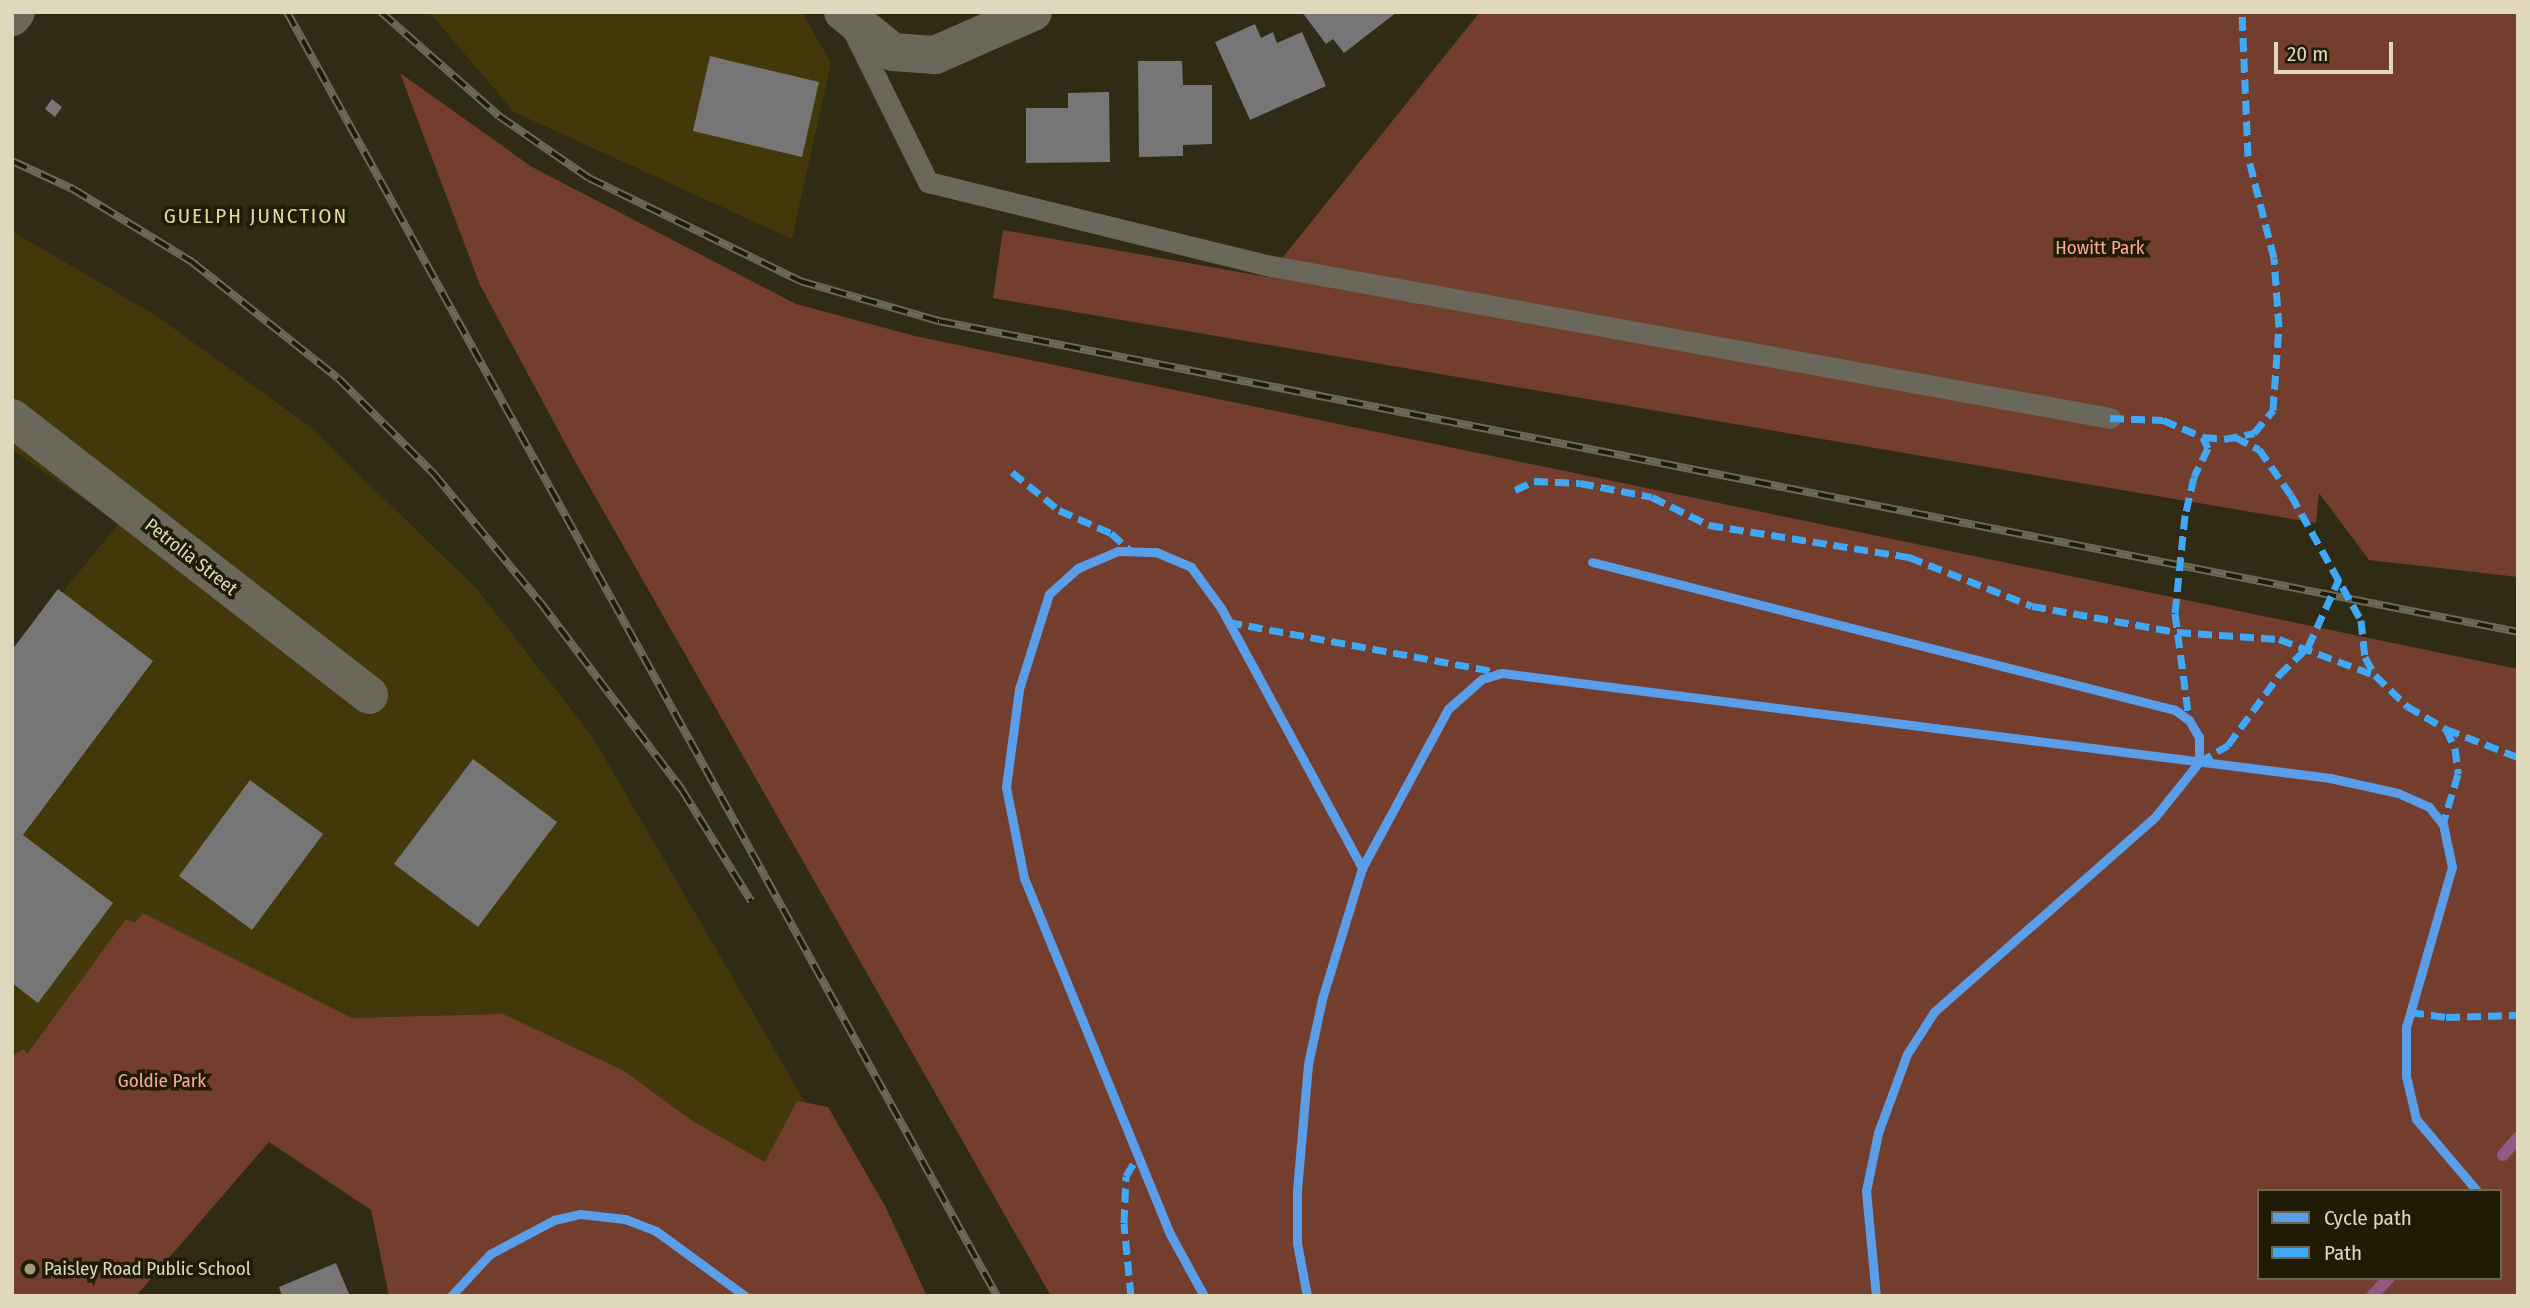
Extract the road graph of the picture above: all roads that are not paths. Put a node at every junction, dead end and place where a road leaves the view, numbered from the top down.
1 (16, 12) edge
2 (1033, 12) edge
3 (845, 16) edge
4 (12, 17) edge
5 (12, 418) edge
6 (2110, 418) dead end
7 (369, 695) dead end

1 - 4 street
2 - 3 street
3 - 6 lane
5 - 7 street, Petrolia Street

